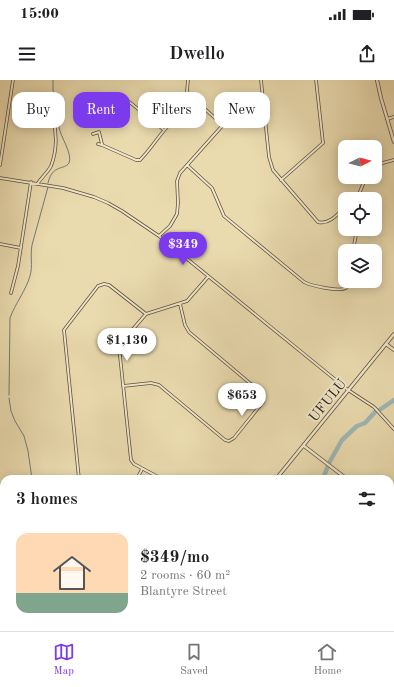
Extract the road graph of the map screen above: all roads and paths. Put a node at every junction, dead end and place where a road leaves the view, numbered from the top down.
1 (13, 80) edge
2 (188, 80) edge
3 (261, 80) edge
4 (316, 80) edge
5 (377, 80) edge
6 (188, 92) edge
7 (262, 92) edge
8 (130, 102) edge
9 (206, 111) edge
10 (394, 117) edge
11 (214, 118) edge
12 (387, 119) junction
13 (55, 128) edge
14 (219, 128) edge
15 (266, 128) edge
16 (164, 130) joint
17 (93, 134) dead end
18 (394, 142) edge
19 (98, 144) dead end
20 (102, 145) junction
21 (394, 160) edge
22 (382, 163) edge
23 (187, 165) junction
24 (0, 166) edge
25 (0, 178) edge
26 (281, 180) junction
27 (31, 182) junction
28 (38, 184) junction
29 (338, 213) edge
30 (159, 236) junction
31 (0, 244) edge
32 (21, 248) junction
33 (208, 276) junction
34 (346, 288) edge
35 (11, 293) dead end
36 (180, 304) junction
37 (146, 314) junction
38 (394, 334) edge
39 (386, 344) junction
40 (394, 350) edge
41 (123, 386) junction
42 (348, 390) junction
43 (394, 429) edge
44 (304, 446) junction
45 (142, 469) junction
46 (79, 475) edge
47 (139, 475) edge
48 (154, 475) edge
49 (279, 475) edge
50 (342, 475) edge

1 - 24 street
2 - 6 street
3 - 7 street
4 - 26 street
5 - 12 street
8 - 16 street
9 - 11 street
10 - 12 street
12 - 18 street
13 - 28 street
14 - 23 street
15 - 26 street
16 - 20 street
17 - 20 street
19 - 20 street
21 - 22 street
23 - 30 street
23 - 34 street
25 - 27 street
26 - 29 street
27 - 28 street
27 - 32 street
28 - 30 street
30 - 33 street
31 - 32 street
32 - 35 street
33 - 36 street
33 - 42 street
36 - 37 street
36 - 41 street
37 - 41 street
37 - 46 street
38 - 39 street, UFULU
39 - 40 street
39 - 42 street, UFULU
41 - 45 street
42 - 43 street
42 - 44 street, UFULU
44 - 49 street, UFULU
44 - 50 street
45 - 47 street
45 - 48 street

